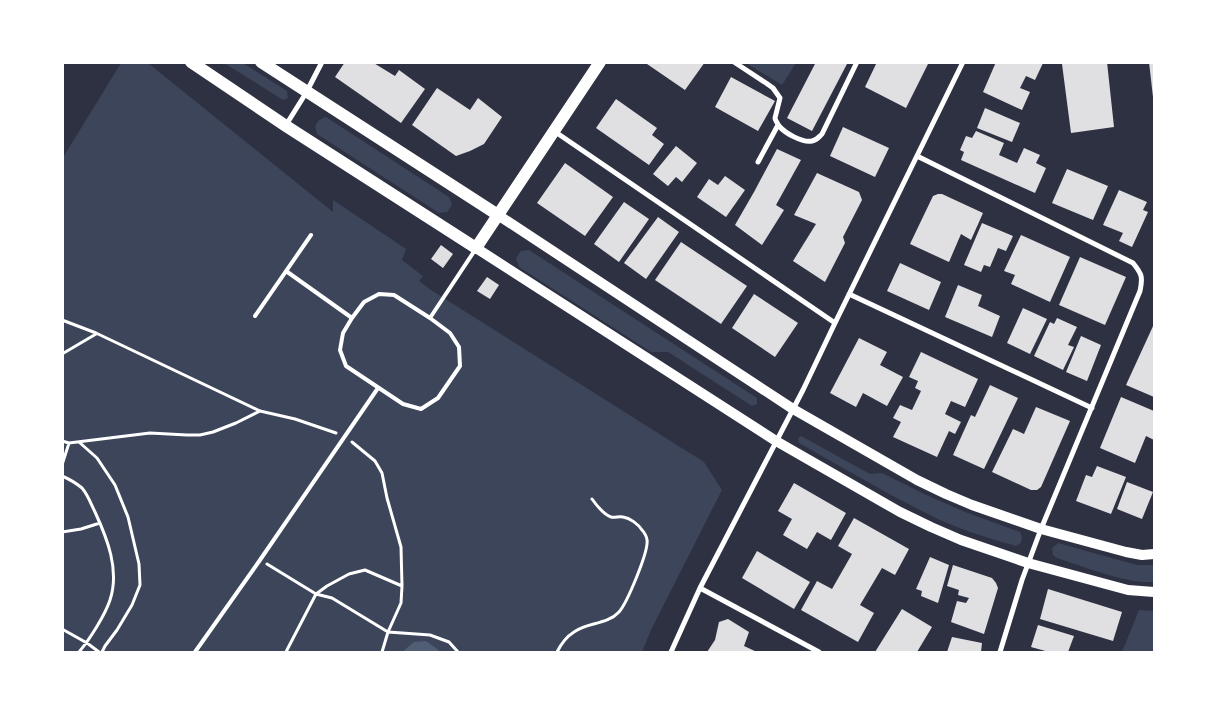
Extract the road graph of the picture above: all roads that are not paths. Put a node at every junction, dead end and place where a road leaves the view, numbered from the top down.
1 (191, 62) edge
2 (260, 62) edge
3 (322, 62) edge
4 (600, 62) edge
5 (734, 62) edge
6 (857, 62) edge
7 (963, 62) edge
8 (306, 93) junction
9 (778, 125) junction
10 (286, 126) junction
11 (554, 130) junction
12 (917, 156) junction
13 (758, 162) dead end
14 (498, 215) junction
15 (311, 235) dead end
16 (476, 248) junction
17 (286, 271) junction
18 (849, 294) junction
19 (255, 316) dead end
20 (352, 318) junction
21 (430, 318) junction
22 (834, 322) junction
23 (378, 388) junction
24 (1092, 408) junction
25 (793, 409) junction
26 (776, 441) junction
27 (1041, 529) junction
28 (1154, 554) edge
29 (1028, 563) junction
30 (700, 588) junction
31 (1154, 592) edge
32 (196, 652) edge
33 (671, 652) edge
34 (819, 652) edge
35 (1000, 652) edge

1 - 10 main road
2 - 8 main road
3 - 8 street
4 - 11 main road
5 - 9 street
6 - 9 street
7 - 12 street
8 - 10 street
8 - 14 main road
9 - 13 street
10 - 16 main road
11 - 14 main road
11 - 22 street
12 - 18 street
12 - 24 street
14 - 16 main road
14 - 25 main road
15 - 17 lane
16 - 21 lane
16 - 26 main road
17 - 19 lane
17 - 20 lane
18 - 22 street
18 - 24 street
20 - 21 lane
20 - 23 lane
21 - 23 lane
22 - 25 street
23 - 32 lane
24 - 27 street
25 - 26 street
25 - 27 main road
26 - 29 main road
26 - 30 street
27 - 28 main road
27 - 29 street
29 - 31 main road
29 - 35 street
30 - 33 street
30 - 34 street

